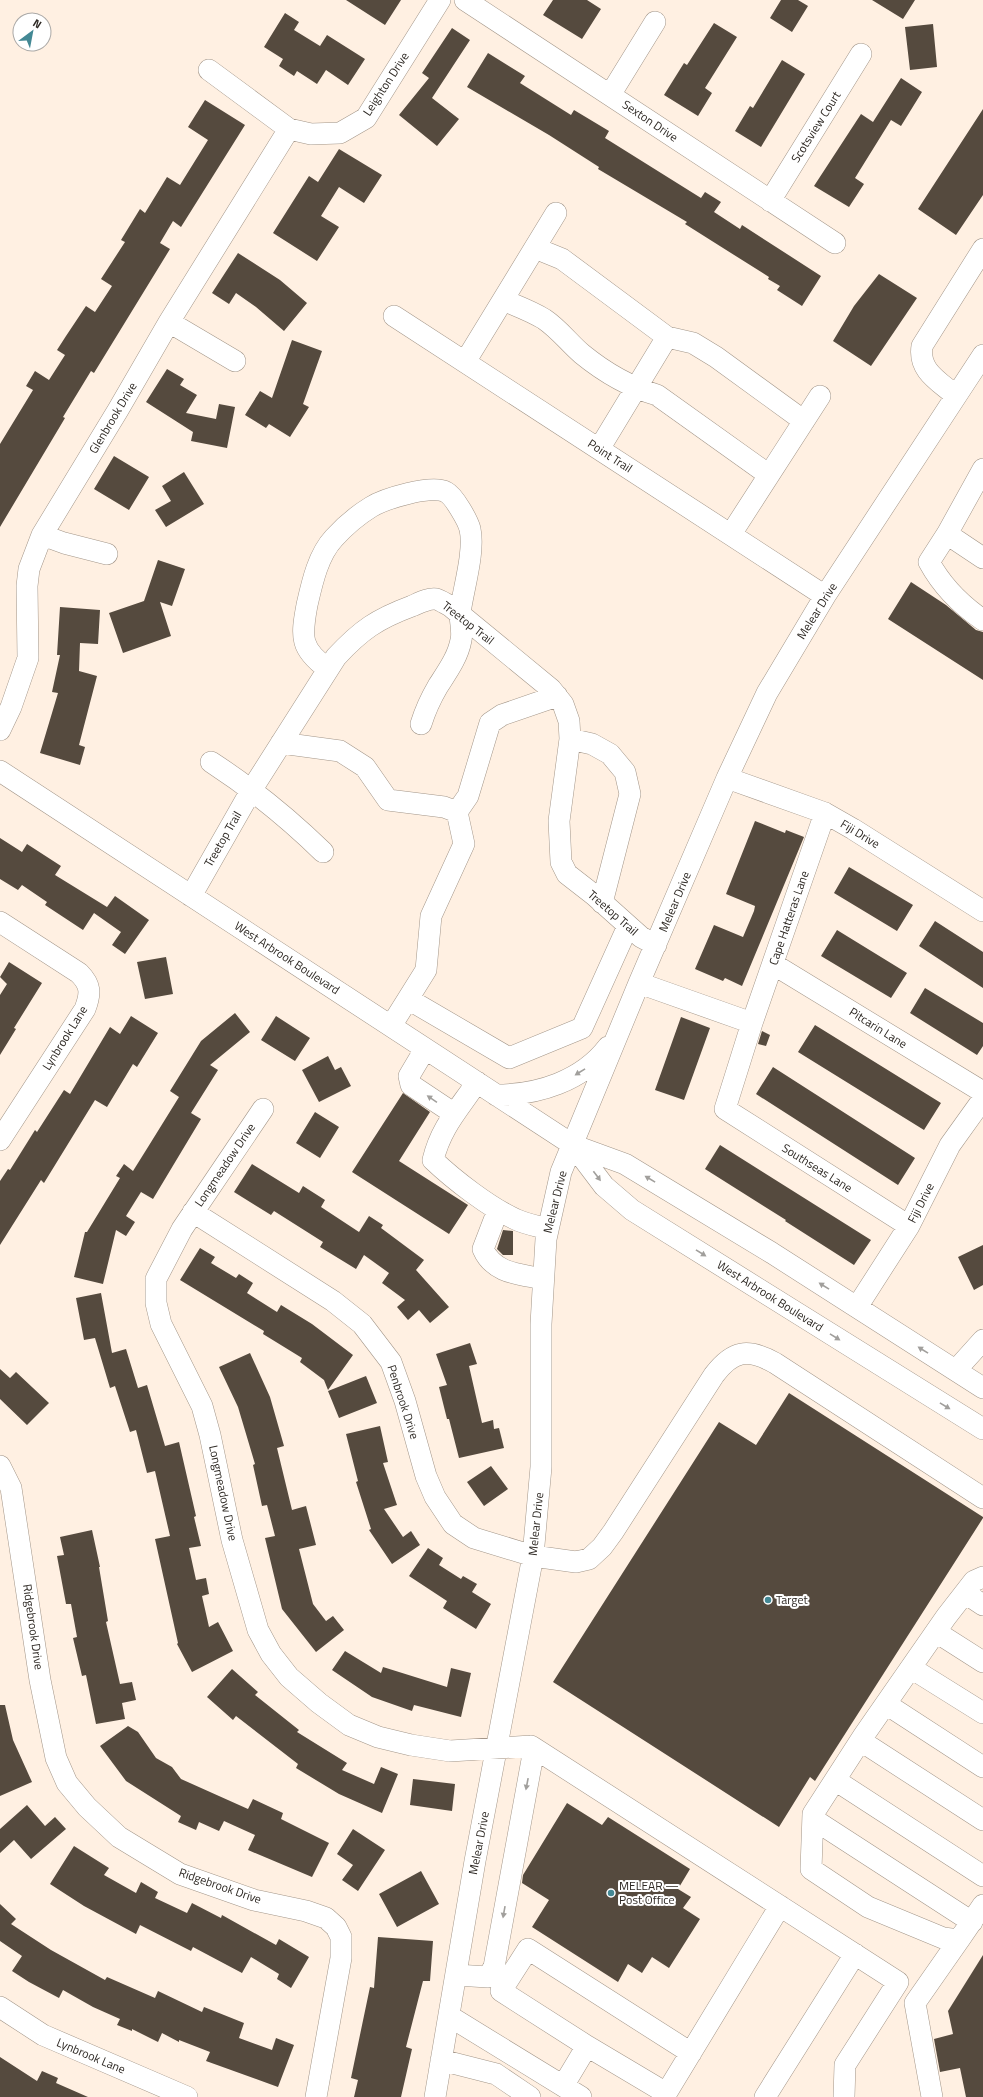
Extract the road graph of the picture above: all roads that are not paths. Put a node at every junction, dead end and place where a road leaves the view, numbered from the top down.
1 (440, 0) edge
2 (465, 0) edge
3 (655, 22) dead end
4 (861, 54) dead end
5 (209, 70) dead end
6 (610, 95) junction
7 (289, 128) junction
8 (770, 201) junction
9 (556, 212) dead end
10 (835, 243) dead end
11 (535, 248) junction
12 (983, 249) edge
13 (503, 300) junction
14 (394, 316) dead end
15 (169, 322) junction
16 (667, 337) junction
17 (983, 355) edge
18 (235, 361) dead end
19 (465, 362) junction
20 (635, 388) junction
21 (820, 396) dead end
22 (956, 396) junction
23 (804, 421) junction
24 (599, 449) junction
25 (983, 469) edge
26 (769, 475) junction
27 (731, 534) junction
28 (947, 534) junction
29 (42, 535) junction
30 (107, 554) dead end
31 (983, 558) edge
32 (825, 596) junction
33 (460, 614) junction
34 (983, 620) edge
35 (328, 669) junction
36 (557, 696) junction
37 (421, 724) dead end
38 (0, 730) edge
39 (570, 739) junction
40 (281, 743) junction
41 (211, 762) dead end
42 (0, 771) edge
43 (727, 778) junction
44 (252, 789) junction
45 (457, 812) junction
46 (826, 813) junction
47 (323, 852) dead end
48 (191, 896) junction
49 (602, 903) junction
50 (983, 911) edge
51 (0, 922) edge
52 (628, 926) junction
53 (656, 945) junction
54 (773, 964) junction
55 (639, 983) junction
56 (408, 999) junction
57 (752, 1023) junction
58 (391, 1026) junction
59 (617, 1035) junction
60 (425, 1049) junction
61 (477, 1082) junction
62 (983, 1092) edge
63 (496, 1095) junction
64 (983, 1099) edge
65 (263, 1109) dead end
66 (724, 1109) joint
67 (453, 1113) junction
68 (0, 1140) edge
69 (573, 1145) junction
70 (498, 1210) junction
71 (193, 1212) junction
72 (909, 1226) junction
73 (548, 1229) junction
74 (543, 1279) junction
75 (857, 1307) junction
76 (983, 1340) edge
77 (956, 1370) junction
78 (983, 1388) edge
79 (983, 1429) edge
80 (0, 1466) edge
81 (983, 1498) edge
82 (533, 1556) junction
83 (983, 1577) edge
84 (965, 1593) junction
85 (983, 1605) edge
86 (936, 1632) junction
87 (983, 1662) edge
88 (912, 1668) junction
89 (886, 1704) junction
90 (983, 1714) edge
91 (861, 1741) junction
92 (531, 1746) junction
93 (498, 1748) junction
94 (983, 1767) edge
95 (835, 1780) junction
96 (813, 1819) junction
97 (983, 1820) edge
98 (983, 1876) edge
99 (780, 1906) junction
100 (977, 1913) edge
101 (959, 1940) junction
102 (855, 1954) junction
103 (456, 1975) junction
104 (0, 2007) edge
105 (449, 2016) junction
106 (587, 2046) junction
107 (691, 2053) junction
108 (442, 2060) junction
109 (563, 2086) junction
110 (665, 2095) edge
111 (186, 2097) edge
112 (316, 2097) edge
113 (435, 2097) edge
114 (530, 2097) edge
115 (581, 2097) edge
116 (765, 2097) edge
117 (844, 2097) edge
118 (932, 2097) edge

1 - 7 street, Leighton Drive
2 - 6 street, Sexton Drive
3 - 6 street
4 - 8 street, Scotsview Court
5 - 7 street, Leighton Drive
6 - 8 street, Sexton Drive
7 - 15 street, Glenbrook Drive
8 - 10 street, Sexton Drive
9 - 11 street
11 - 13 street
11 - 16 street
12 - 22 street
13 - 19 street
13 - 20 street
14 - 19 street, Point Trail
15 - 18 street
15 - 29 street, Glenbrook Drive
16 - 20 street
16 - 23 street
17 - 22 street, Melear Drive
19 - 24 street, Point Trail
20 - 24 street
20 - 26 street
21 - 23 street
22 - 32 street, Melear Drive
23 - 26 street
24 - 27 street, Point Trail
25 - 28 street
26 - 27 street
27 - 32 street, Point Trail
28 - 31 street
28 - 34 street
29 - 30 street
29 - 38 street, Glenbrook Drive
32 - 43 street, Melear Drive
33 - 35 street, Treetop Trail
33 - 35 street
33 - 36 street, Treetop Trail
33 - 37 street
35 - 40 street, Treetop Trail
36 - 39 street, Treetop Trail
36 - 45 street
39 - 49 street, Treetop Trail
39 - 49 street
40 - 44 street, Treetop Trail
40 - 45 street
41 - 44 street
42 - 48 street, West Arbrook Boulevard
43 - 46 street, Fiji Drive
43 - 53 street, Melear Drive
44 - 47 street
44 - 48 street, Treetop Trail
45 - 56 street
46 - 50 street, Fiji Drive
46 - 54 street, Cape Hatteras Lane
48 - 58 street, West Arbrook Boulevard
49 - 52 street, Treetop Trail
51 - 68 street, Lynbrook Lane
52 - 53 street, Treetop Trail
52 - 56 street
53 - 55 street, Melear Drive
54 - 57 street, Cape Hatteras Lane
54 - 62 street, Pitcarin Lane
55 - 57 street
55 - 59 street, Melear Drive
56 - 58 street
57 - 66 street, Cape Hatteras Lane
58 - 60 street, West Arbrook Boulevard
59 -> 63 street
59 - 69 street, Melear Drive
60 - 61 street, West Arbrook Boulevard
67 -> 60 street
61 - 63 street, West Arbrook Boulevard
61 - 67 street
63 - 69 street, West Arbrook Boulevard
64 - 72 street, Fiji Drive
65 - 71 street, Longmeadow Drive
66 - 72 street, Southseas Lane
67 - 70 street
69 - 73 street, Melear Drive
75 -> 69 street, West Arbrook Boulevard
69 -> 79 street, West Arbrook Boulevard
70 - 73 street
70 - 74 street
71 - 82 street, Penbrook Drive
71 - 93 street, Longmeadow Drive
72 - 75 street, Fiji Drive
73 - 74 street, Melear Drive
74 - 82 street, Melear Drive
77 -> 75 street, West Arbrook Boulevard
76 - 77 street
77 - 78 street, West Arbrook Boulevard
80 - 112 street, Ridgebrook Drive
81 - 82 street, Penbrook Drive
82 - 93 street, Melear Drive
83 - 84 street
84 - 85 street
84 - 86 street
86 - 87 street
86 - 88 street
88 - 89 street
88 - 90 street
89 - 91 street
89 - 94 street
91 - 95 street
91 - 97 street
92 - 93 street, Longmeadow Drive
92 - 99 street
92 -> 103 street
93 - 103 street, Melear Drive
95 - 96 street
95 - 98 street
96 - 100 street
96 - 101 street
99 - 102 street
99 - 107 street
100 - 101 street
101 - 118 street
102 - 116 street
102 - 117 street
103 - 105 street, Melear Drive
104 - 111 street, Lynbrook Lane
105 - 108 street, Melear Drive
105 - 109 street
106 - 107 street
106 - 109 street
106 - 110 street
107 - 110 street
108 - 113 street, Melear Drive
108 - 114 street
109 - 115 street

